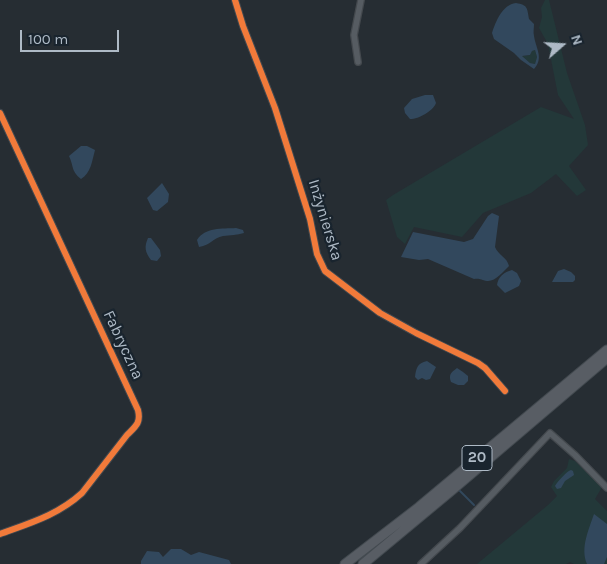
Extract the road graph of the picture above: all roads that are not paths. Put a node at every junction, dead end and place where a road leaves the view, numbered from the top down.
1 (235, 0) edge
2 (361, 0) edge
3 (358, 62) dead end
4 (0, 113) edge
5 (607, 350) edge
6 (607, 358) edge
7 (504, 391) dead end
8 (607, 488) edge
9 (0, 534) edge
10 (345, 564) edge
11 (362, 564) edge
12 (421, 564) edge

1 - 7 street, Inżynierska
2 - 3 street
4 - 9 street, Fabryczna
5 - 10 main road, 20
6 - 11 main road, 20
8 - 12 street

